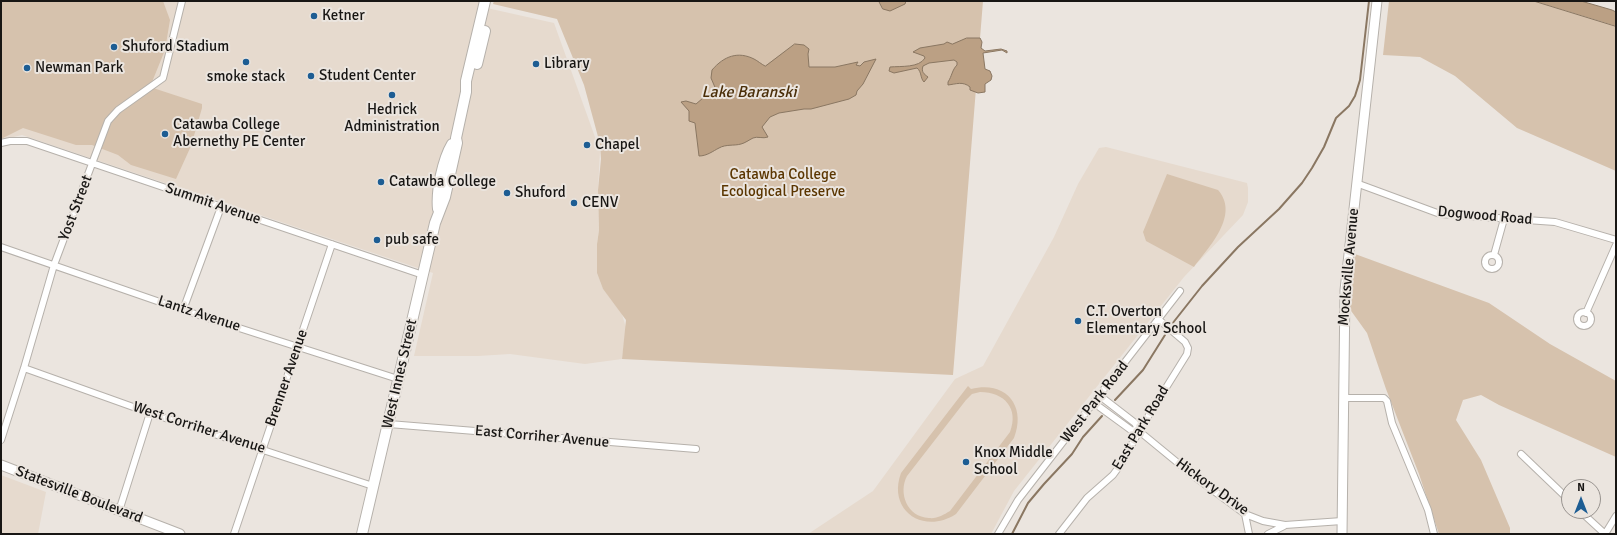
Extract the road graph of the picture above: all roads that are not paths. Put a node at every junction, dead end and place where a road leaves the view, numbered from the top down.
1 (182, 1) edge
2 (486, 1) edge
3 (492, 1) edge
4 (1377, 1) edge
5 (466, 92) junction
6 (1, 143) edge
7 (93, 164) junction
8 (1356, 183) junction
9 (221, 207) junction
10 (1504, 218) junction
11 (1616, 240) edge
12 (332, 244) junction
13 (1616, 245) edge
14 (1, 247) edge
15 (1494, 255) dead end
16 (54, 265) junction
17 (423, 274) junction
18 (1180, 291) dead end
19 (184, 310) junction
20 (1586, 313) dead end
21 (1158, 319) junction
22 (298, 346) junction
23 (24, 368) junction
24 (398, 379) junction
25 (1100, 396) junction
26 (1344, 398) junction
27 (1094, 403) junction
28 (150, 413) junction
29 (389, 424) junction
30 (1139, 431) junction
31 (1, 440) edge
32 (263, 449) junction
33 (696, 449) dead end
34 (1521, 454) dead end
35 (1, 465) edge
36 (374, 486) junction
37 (1561, 492) edge
38 (119, 511) junction
39 (1245, 514) junction
40 (1616, 516) edge
41 (1589, 519) edge
42 (1342, 521) junction
43 (1285, 526) junction
44 (180, 534) edge
45 (234, 534) edge
46 (362, 534) edge
47 (998, 534) edge
48 (1059, 534) edge
49 (1249, 534) edge
50 (1268, 534) edge
51 (1342, 534) edge
52 (1434, 534) edge
53 (1605, 534) edge

1 - 7 street, Yost Street
2 - 5 main road, West Innes Street
3 - 5 main road, West Innes Street
4 - 8 street, Mocksville Avenue
5 - 17 main road, West Innes Street
6 - 7 street, Summit Avenue
7 - 9 street, Summit Avenue
7 - 16 street, Yost Street
8 - 10 street, Dogwood Road
8 - 26 street, Mocksville Avenue
9 - 12 street, Summit Avenue
9 - 19 street
10 - 11 street, Dogwood Road
10 - 15 street
12 - 17 street, Summit Avenue
12 - 22 street, Brenner Avenue
13 - 20 street
14 - 16 street, Lantz Avenue
16 - 19 street, Lantz Avenue
16 - 23 street, Yost Street
17 - 24 main road, West Innes Street
18 - 21 street, West Park Road
19 - 22 street, Lantz Avenue
21 - 25 street, West Park Road
21 - 30 street, East Park Road
22 - 24 street, Lantz Avenue
22 - 32 street, Brenner Avenue
23 - 28 street, West Corriher Avenue
23 - 31 street, Yost Street
24 - 29 main road, West Innes Street
25 - 27 street, West Park Road
25 - 30 street, Hickory Drive
26 - 42 street, Mocksville Avenue
26 - 52 street
27 - 30 street, Hickory Drive
27 - 47 street, West Park Road
28 - 32 street, West Corriher Avenue
28 - 38 street
29 - 33 street, East Corriher Avenue
29 - 36 main road, West Innes Street
30 - 39 street, Hickory Drive
30 - 48 street, East Park Road
32 - 36 street, West Corriher Avenue
32 - 45 street, Brenner Avenue
34 - 37 street
35 - 38 street, Statesville Boulevard
36 - 46 main road, West Innes Street
38 - 44 street, Statesville Boulevard
39 - 43 street, Hickory Drive
39 - 49 street
40 - 53 street
41 - 53 street
42 - 43 street, Hickory Drive
42 - 51 street, Mocksville Avenue
43 - 50 street

